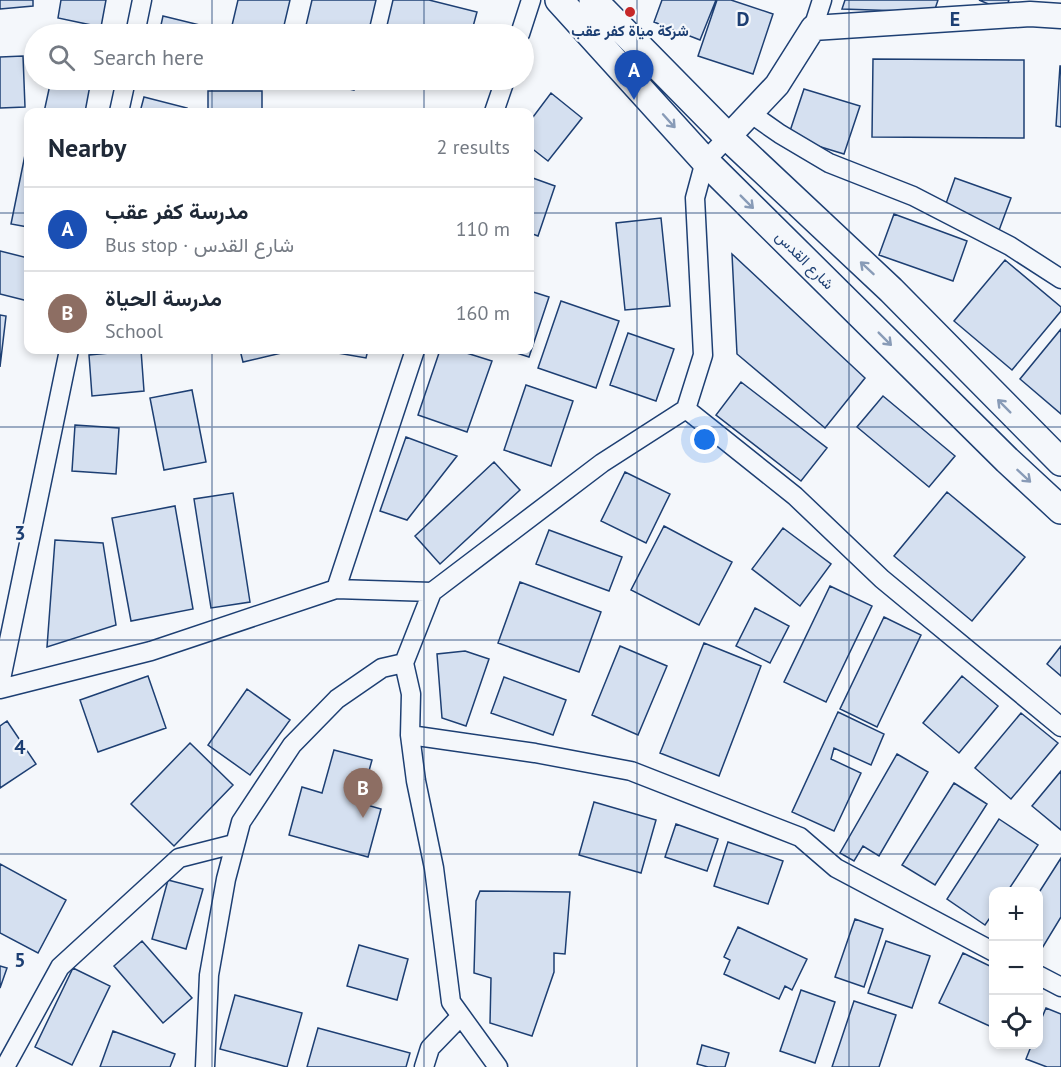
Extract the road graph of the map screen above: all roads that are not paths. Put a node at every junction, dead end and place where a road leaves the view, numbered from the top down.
1 (142, 0) edge
2 (531, 0) edge
3 (559, 0) edge
4 (592, 0) edge
5 (822, 0) edge
6 (1033, 7) edge
7 (1061, 16) edge
8 (137, 24) edge
9 (523, 24) edge
10 (813, 28) junction
11 (124, 90) edge
12 (502, 90) edge
13 (120, 108) edge
14 (495, 108) edge
15 (750, 114) junction
16 (728, 138) junction
17 (705, 161) junction
18 (1061, 279) edge
19 (68, 354) edge
20 (414, 354) edge
21 (686, 409) junction
22 (1061, 462) edge
23 (1061, 510) edge
24 (336, 589) junction
25 (432, 592) junction
26 (405, 663) junction
27 (0, 684) edge
28 (0, 689) edge
29 (1061, 727) edge
30 (410, 735) junction
31 (234, 844) junction
32 (989, 950) edge
33 (1043, 978) edge
34 (1061, 987) edge
35 (461, 1016) junction
36 (5, 1067) edge
37 (205, 1067) edge
38 (424, 1067) edge
39 (498, 1067) edge

1 - 8 street
2 - 9 street
3 -> 17 main road, شارع القدس
4 - 16 main road
5 - 10 street
6 - 7 street
6 - 10 street
10 - 15 street
11 - 13 street
12 - 14 street
15 - 16 street
15 - 18 street
16 - 17 street
22 -> 16 main road
17 - 21 street
17 -> 23 main road, شارع القدس
19 - 27 street
20 - 24 street
21 - 25 street
21 - 29 street
24 - 25 street
24 - 28 street
25 - 26 street
26 - 30 street
26 - 31 street
30 - 32 street
30 - 35 street
31 - 36 street
31 - 37 street
33 - 34 street
35 - 38 street
35 - 39 street

